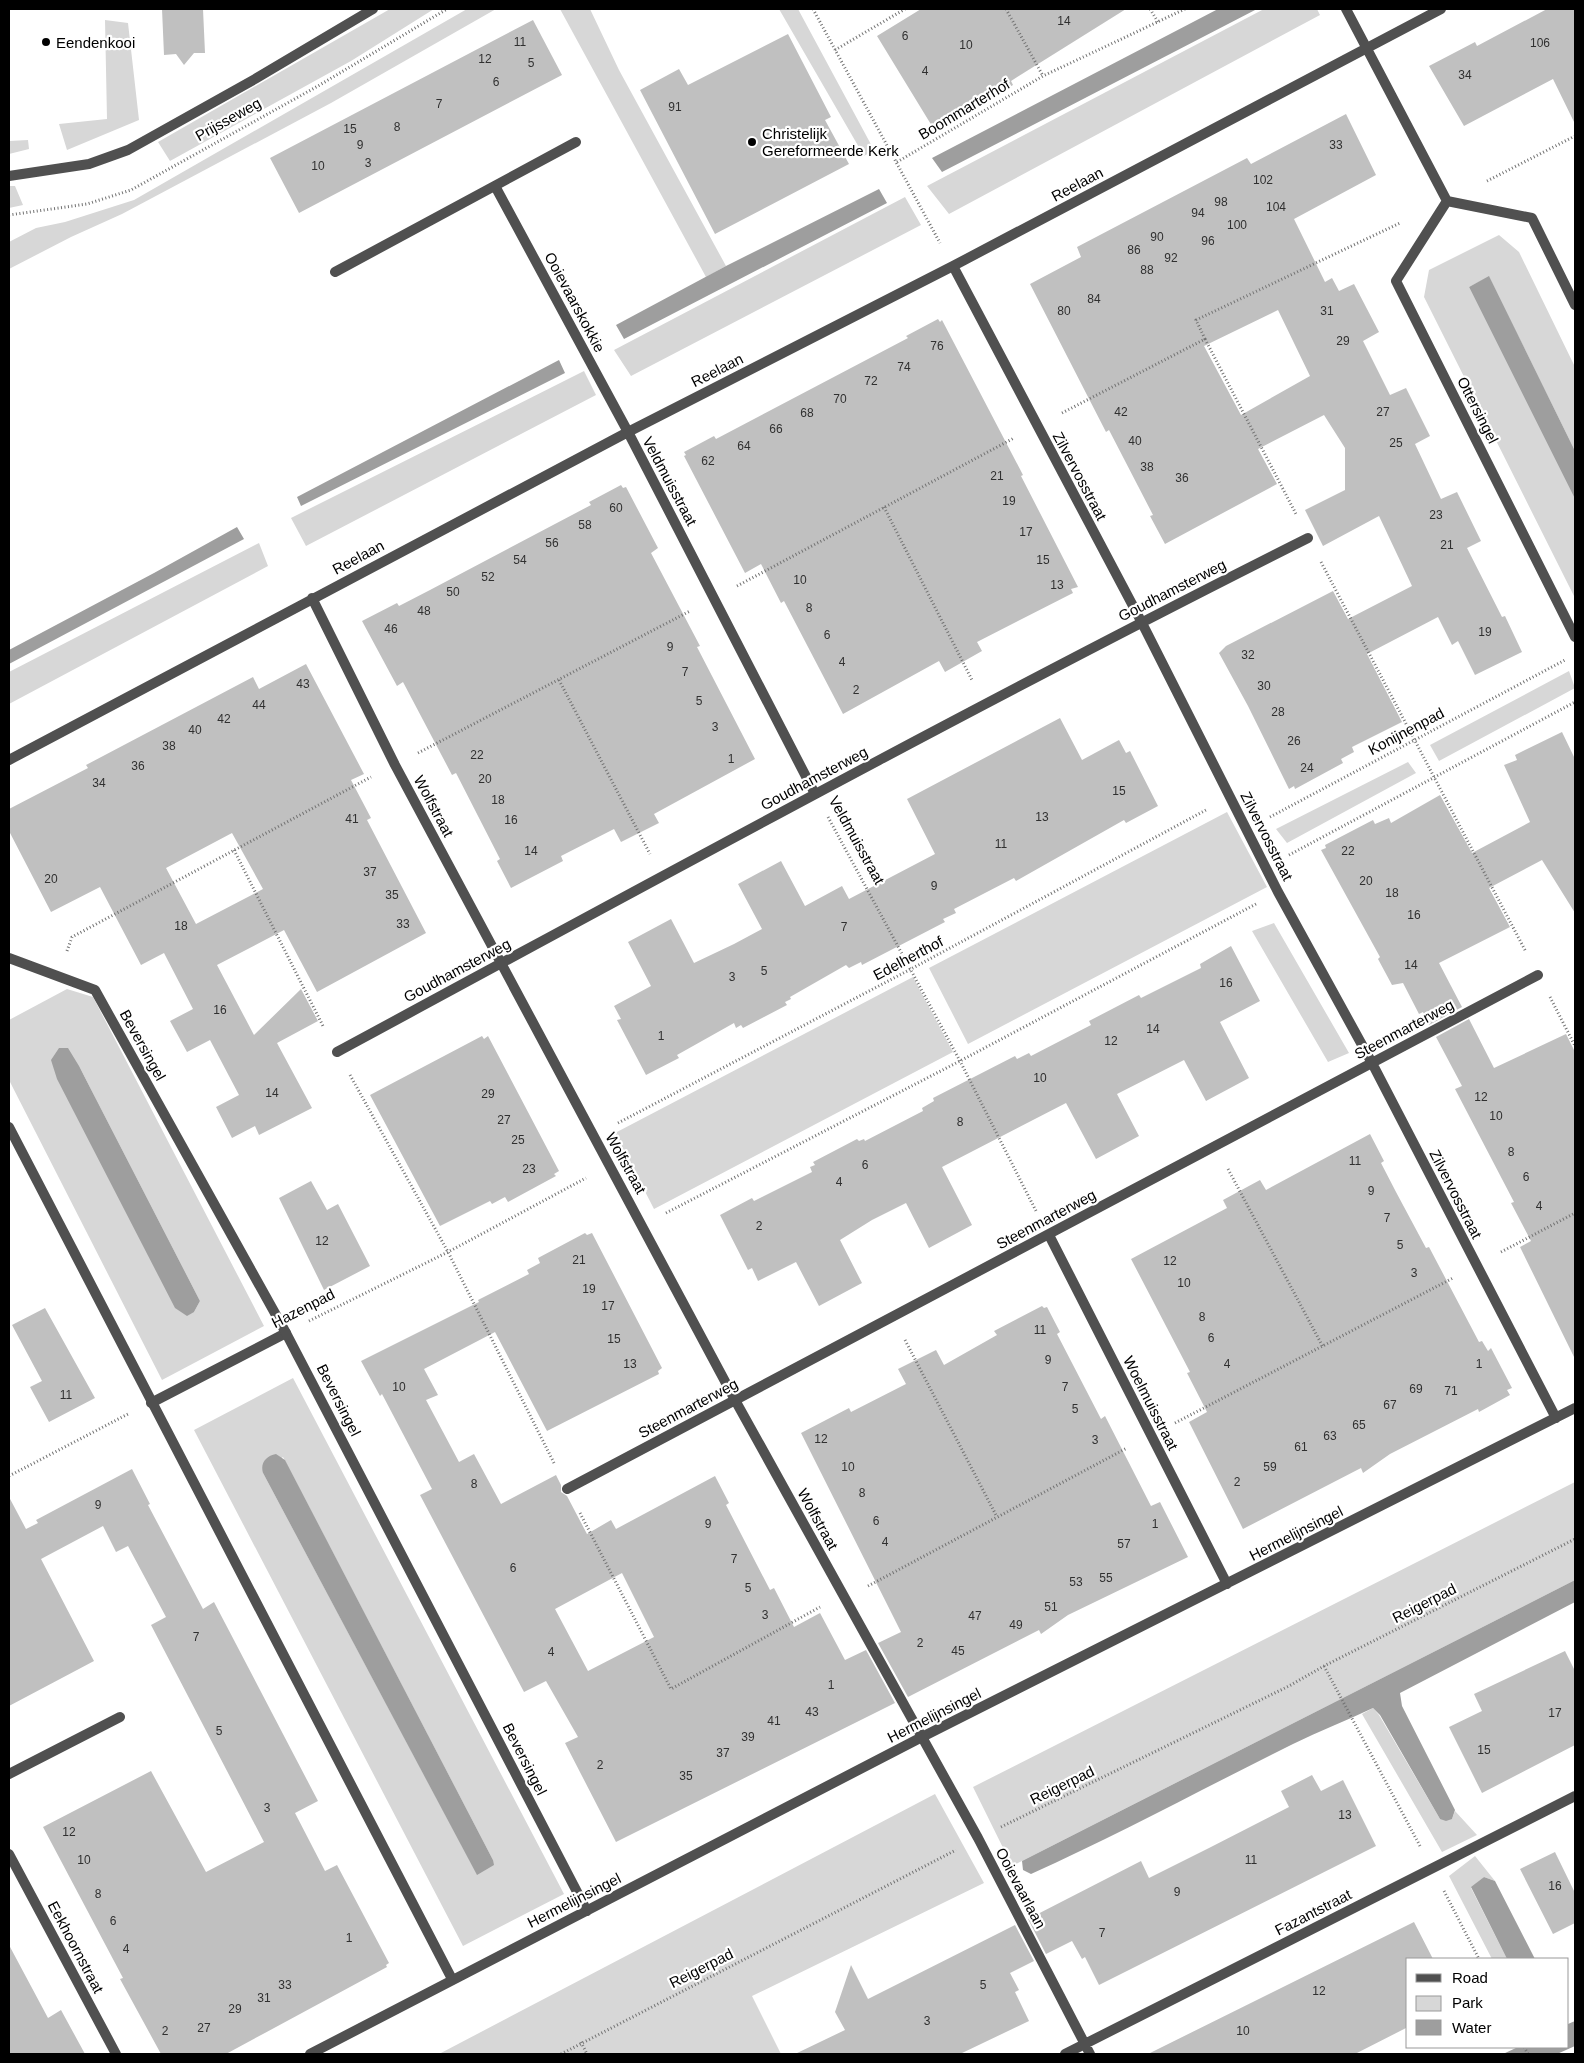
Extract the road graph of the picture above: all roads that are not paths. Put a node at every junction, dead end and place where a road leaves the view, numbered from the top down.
1 (373, 9) edge
2 (1346, 9) edge
3 (1441, 9) edge
4 (1366, 49) junction
5 (576, 142) dead end
6 (9, 176) edge
7 (495, 186) junction
8 (1448, 201) junction
9 (953, 266) junction
10 (335, 272) dead end
11 (1575, 305) edge
12 (628, 432) junction
13 (1308, 538) road end
14 (312, 598) junction
15 (1141, 622) junction
16 (1575, 637) edge
17 (9, 760) edge
18 (815, 794) junction
19 (9, 958) edge
20 (502, 962) junction
21 (1538, 975) road end
22 (337, 1052) road end
23 (1372, 1063) junction
24 (9, 1127) edge
25 (1049, 1235) junction
26 (286, 1332) junction
27 (735, 1400) junction
28 (151, 1403) junction
29 (1575, 1408) edge
30 (1556, 1418) junction
31 (567, 1489) road end
32 (1226, 1584) junction
33 (120, 1717) dead end
34 (922, 1737) junction
35 (9, 1774) edge
36 (1575, 1796) edge
37 (9, 1854) edge
38 (587, 1911) junction
39 (452, 1979) junction
40 (1085, 2044) junction
41 (116, 2054) edge
42 (310, 2054) edge
43 (1065, 2054) edge
44 (1090, 2054) edge

1 - 6 street, Prijsseweg
2 - 4 street
3 - 4 street, Reelaan
4 - 8 street
4 - 9 street, Reelaan
5 - 7 street
7 - 10 street
7 - 12 street, Ooievaarskokkie
8 - 11 street
8 - 16 street, Ottersingel
9 - 12 street, Reelaan
9 - 15 street, Zilvervosstraat
12 - 14 street, Reelaan
12 - 18 street, Veldmuisstraat
13 - 15 street, Goudhamsterweg
14 - 17 street, Reelaan
14 - 20 street, Wolfstraat
15 - 18 street, Goudhamsterweg
15 - 23 street, Zilvervosstraat
18 - 20 street, Goudhamsterweg
19 - 26 street, Beversingel
20 - 22 street, Goudhamsterweg
20 - 27 street, Wolfstraat
21 - 23 street, Steenmarterweg
23 - 25 street, Steenmarterweg
23 - 30 street, Zilvervosstraat
24 - 28 street
25 - 27 street, Steenmarterweg
25 - 32 street, Woelmuisstraat
26 - 28 street, Hazenpad
26 - 38 street, Beversingel
27 - 31 street, Steenmarterweg
27 - 34 street, Wolfstraat
28 - 39 street
29 - 30 street, Hermelijnsingel
30 - 32 street, Hermelijnsingel
32 - 34 street, Hermelijnsingel
33 - 35 street
34 - 38 street, Hermelijnsingel
34 - 40 street, Ooievaarlaan
36 - 40 street, Fazantstraat
37 - 41 street, Eekhoornstraat
38 - 39 street, Hermelijnsingel
39 - 42 street, Hermelijnsingel
40 - 43 street, Fazantstraat
40 - 44 street, Ooievaarlaan

